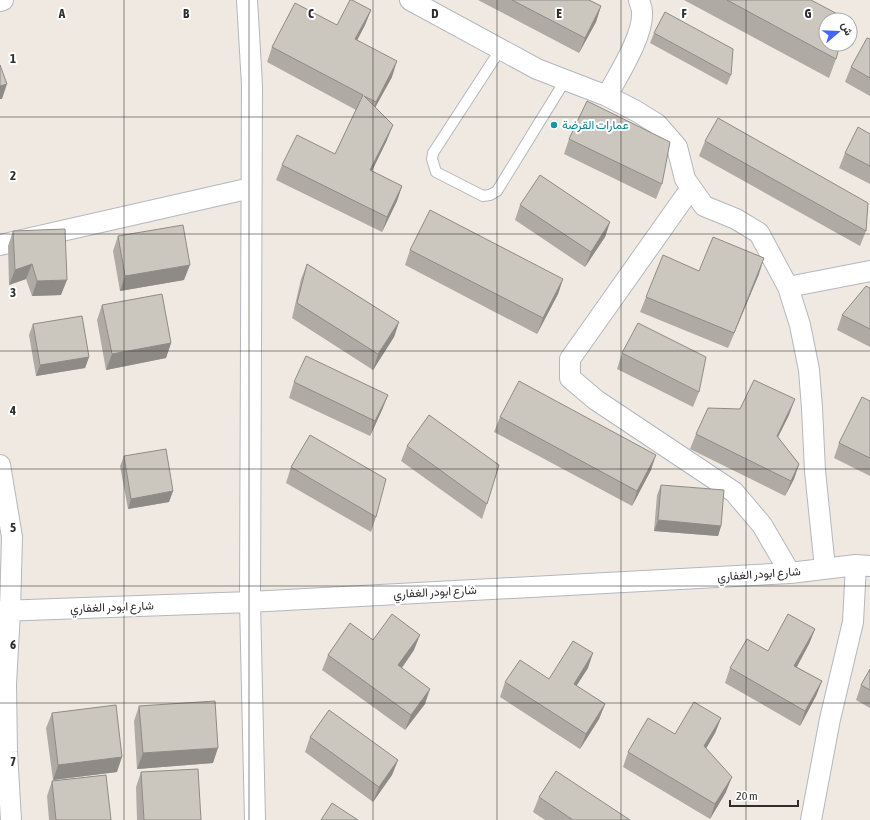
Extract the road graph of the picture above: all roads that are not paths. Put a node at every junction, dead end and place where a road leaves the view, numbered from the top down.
1 (3, 0) edge
2 (247, 0) edge
3 (410, 0) edge
4 (639, 0) edge
5 (0, 1) edge
6 (500, 50) junction
7 (566, 79) junction
8 (607, 96) junction
9 (251, 188) junction
10 (691, 188) junction
11 (0, 245) edge
12 (870, 271) edge
13 (788, 287) junction
14 (0, 465) edge
15 (863, 565) edge
16 (826, 568) junction
17 (790, 573) junction
18 (250, 602) junction
19 (5, 611) edge
20 (11, 820) edge
21 (255, 820) edge
22 (811, 820) edge

1 - 5 street
2 - 9 street
3 - 6 street
4 - 8 street
6 - 7 street
6 - 7 lane
7 - 8 street
8 - 10 street
9 - 11 street
9 - 18 street
10 - 13 street
10 - 17 street
12 - 13 street
13 - 16 street
14 - 19 street
15 - 16 street, شارع ابودر الغفاري
15 - 22 street
16 - 17 street, شارع ابودر الغفاري
17 - 18 street, شارع ابودر الغفاري
18 - 19 street, شارع ابودر الغفاري
18 - 21 street
19 - 20 street

